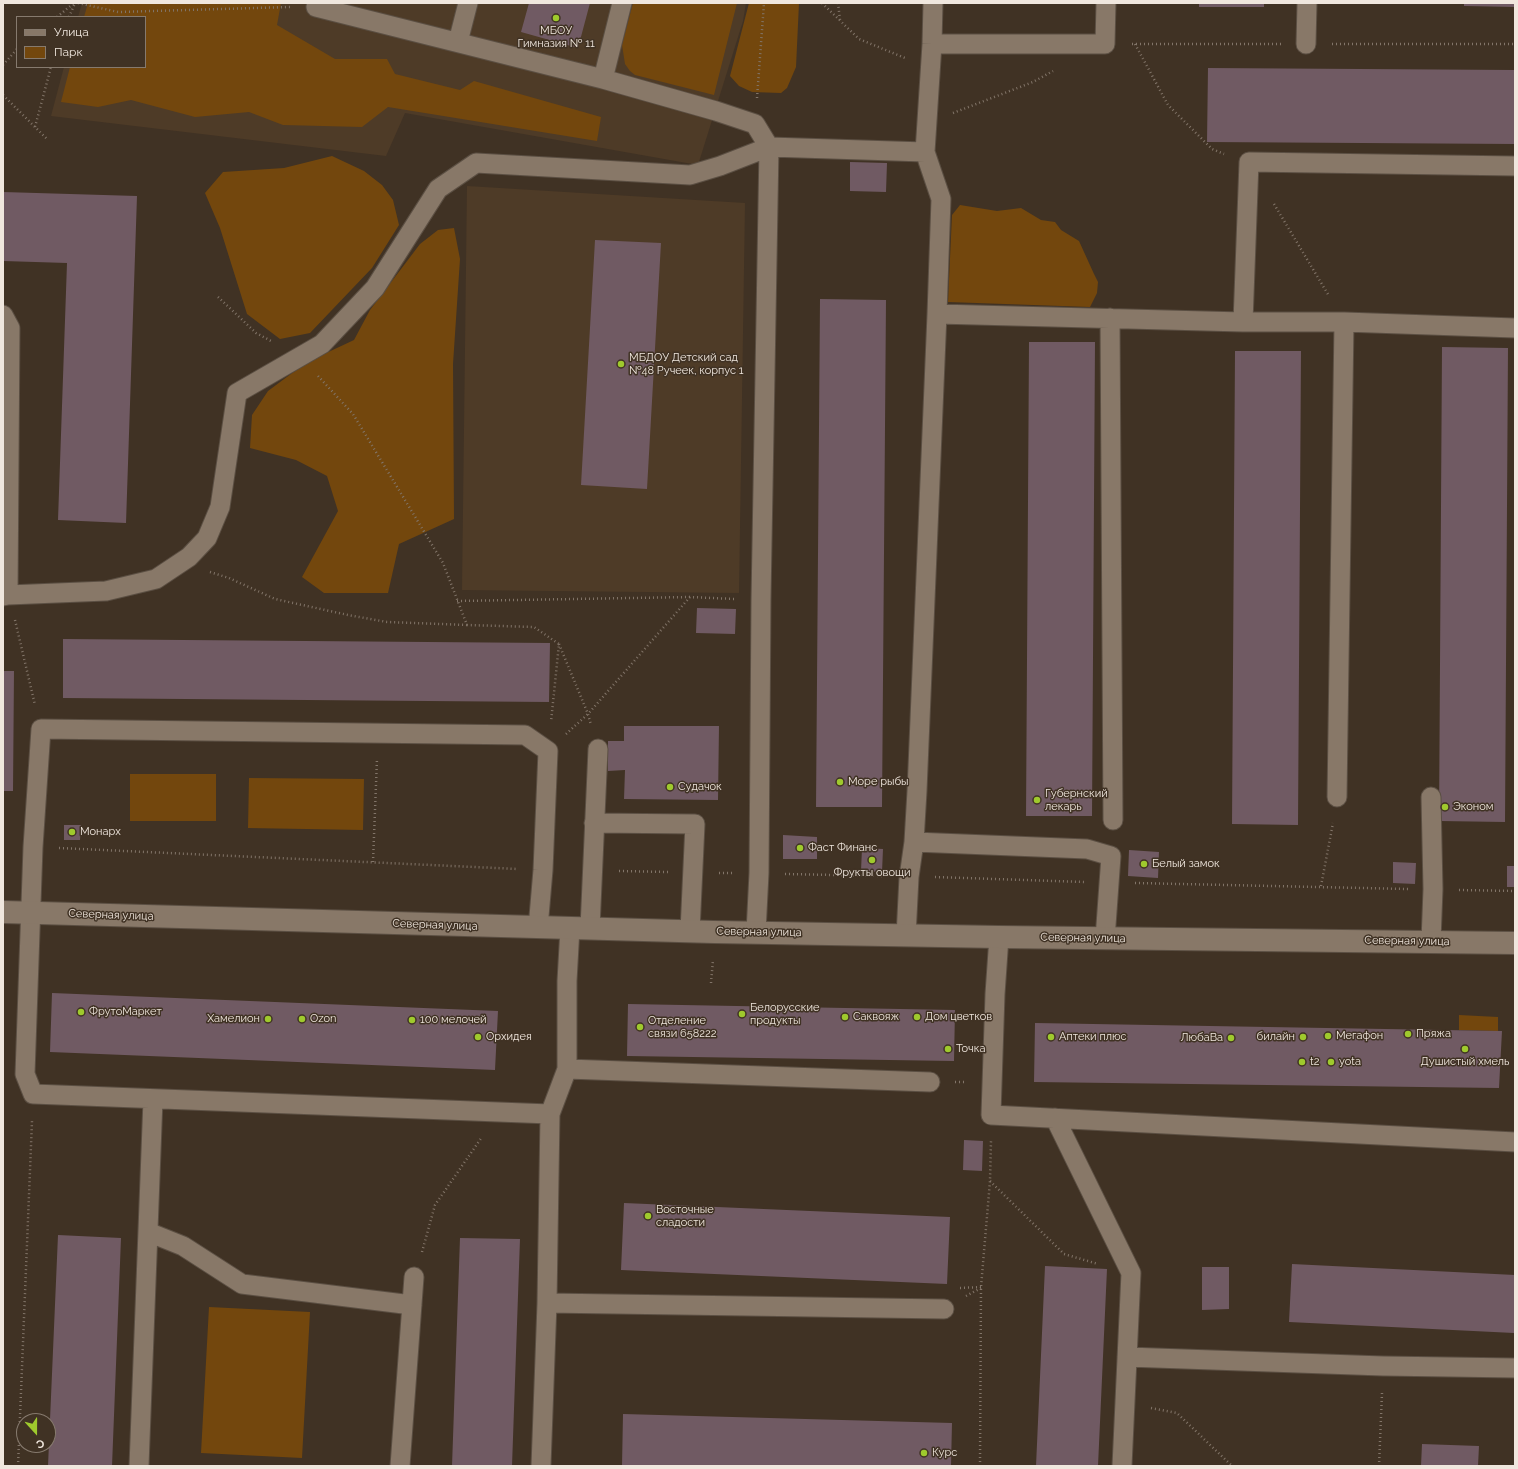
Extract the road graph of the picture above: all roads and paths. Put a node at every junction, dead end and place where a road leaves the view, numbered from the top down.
1 (76, 3) edge
2 (468, 3) edge
3 (622, 3) edge
4 (764, 3) edge
5 (822, 3) edge
6 (838, 3) edge
7 (933, 3) edge
8 (1106, 3) edge
9 (1307, 3) edge
10 (316, 5) edge
11 (58, 16) edge
12 (70, 16) edge
13 (840, 21) junction
14 (458, 42) junction
15 (932, 44) junction
16 (1105, 44) junction
17 (1134, 44) junction
18 (1306, 44) junction
19 (1515, 44) edge
20 (16, 50) edge
21 (3, 65) edge
22 (51, 68) edge
23 (930, 68) junction
24 (1059, 68) dead end
25 (603, 79) junction
26 (3, 95) edge
27 (927, 123) junction
28 (755, 124) junction
29 (35, 127) junction
30 (47, 139) dead end
31 (769, 146) junction
32 (925, 152) junction
33 (1249, 162) junction
34 (1515, 166) edge
35 (1273, 202) dead end
36 (218, 296) dead end
37 (937, 314) junction
38 (3, 316) edge
39 (1110, 318) junction
40 (1243, 322) junction
41 (1344, 322) junction
42 (1515, 328) edge
43 (300, 357) junction
44 (181, 563) junction
45 (6, 595) edge
46 (690, 597) junction
47 (761, 600) junction
48 (457, 601) junction
49 (467, 625) junction
50 (559, 644) junction
51 (588, 714) junction
52 (40, 729) junction
53 (378, 733) junction
54 (598, 749) joint
55 (548, 751) junction
56 (1337, 797) joint
57 (1431, 797) dead end
58 (1113, 820) dead end
59 (594, 823) junction
60 (914, 842) junction
61 (373, 862) dead end
62 (1109, 883) junction
63 (1321, 886) junction
64 (1433, 889) junction
65 (1515, 891) edge
66 (3, 912) edge
67 (31, 913) junction
68 (538, 928) junction
69 (580, 928) junction
70 (690, 931) junction
71 (756, 932) junction
72 (906, 936) junction
73 (999, 937) junction
74 (1105, 939) junction
75 (1431, 941) junction
76 (1515, 943) edge
77 (567, 1069) junction
78 (930, 1082) joint
79 (992, 1082) junction
80 (33, 1094) junction
81 (153, 1099) junction
82 (500, 1112) junction
83 (550, 1114) junction
84 (991, 1116) junction
85 (1055, 1118) junction
86 (1515, 1142) edge
87 (990, 1181) junction
88 (148, 1232) junction
89 (1131, 1273) junction
90 (414, 1277) joint
91 (981, 1287) junction
92 (954, 1288) dead end
93 (547, 1303) junction
94 (412, 1306) junction
95 (944, 1309) dead end
96 (1128, 1357) junction
97 (1383, 1366) junction
98 (1515, 1368) edge
99 (1125, 1403) junction
100 (18, 1466) edge
101 (139, 1466) edge
102 (400, 1466) edge
103 (541, 1466) edge
104 (980, 1466) edge
105 (1122, 1466) edge
106 (1232, 1466) edge
107 (1379, 1466) edge

1 - 10 path
1 - 11 path
1 - 12 path
2 - 14 lane
3 - 25 lane
4 - 28 path
5 - 13 path
6 - 13 path
7 - 15 lane
8 - 16 lane
9 - 18 lane
10 - 14 lane
13 - 23 path
14 - 25 lane
15 - 16 lane
15 - 23 lane
16 - 17 path
17 - 18 path
17 - 33 path
18 - 19 path
20 - 21 path
22 - 29 path
23 - 27 lane
24 - 27 path
25 - 28 lane
26 - 29 path
27 - 32 lane
28 - 31 lane
29 - 30 path
31 - 32 lane
31 - 43 lane
31 - 47 lane
32 - 37 lane
33 - 34 lane
33 - 40 lane
35 - 41 path
36 - 43 path
37 - 39 lane
37 - 60 lane
38 - 45 lane
39 - 40 lane
39 - 58 lane
40 - 41 lane
41 - 42 lane
41 - 56 lane
43 - 44 lane
43 - 48 path
44 - 45 lane
44 - 49 path
45 - 52 path
46 - 47 path
46 - 48 path
46 - 51 path
47 - 71 lane
48 - 49 path
49 - 50 path
50 - 51 path
50 - 55 path
51 - 54 path
52 - 53 lane
52 - 67 lane
53 - 55 lane
53 - 61 path
54 - 59 lane
55 - 68 lane
56 - 63 path
57 - 64 lane
59 - 69 lane
59 - 70 lane
60 - 62 lane
60 - 72 lane
62 - 63 path
62 - 74 lane
63 - 64 path
64 - 65 path
64 - 75 lane
66 - 67 main road, Северная улица
67 - 68 main road, Северная улица
67 - 80 lane
68 - 69 main road, Северная улица
69 - 70 main road, Северная улица
69 - 77 lane
70 - 71 main road, Северная улица
71 - 72 main road, Северная улица
72 - 73 main road, Северная улица
73 - 74 main road, Северная улица
73 - 79 lane
74 - 75 main road, Северная улица
75 - 76 main road, Северная улица
77 - 78 lane
77 - 83 lane
78 - 79 path
79 - 84 lane
80 - 81 lane
80 - 100 path
81 - 82 lane
81 - 88 lane
82 - 83 lane
82 - 90 path
83 - 93 lane
84 - 85 lane
84 - 87 path
85 - 86 lane
85 - 89 lane
87 - 89 path
87 - 91 path
88 - 94 lane
88 - 101 lane
89 - 96 lane
90 - 94 lane
91 - 92 path
91 - 104 path
93 - 95 lane
93 - 103 lane
94 - 102 lane
96 - 97 lane
96 - 99 lane
97 - 98 lane
97 - 107 path
99 - 105 lane
99 - 106 path

